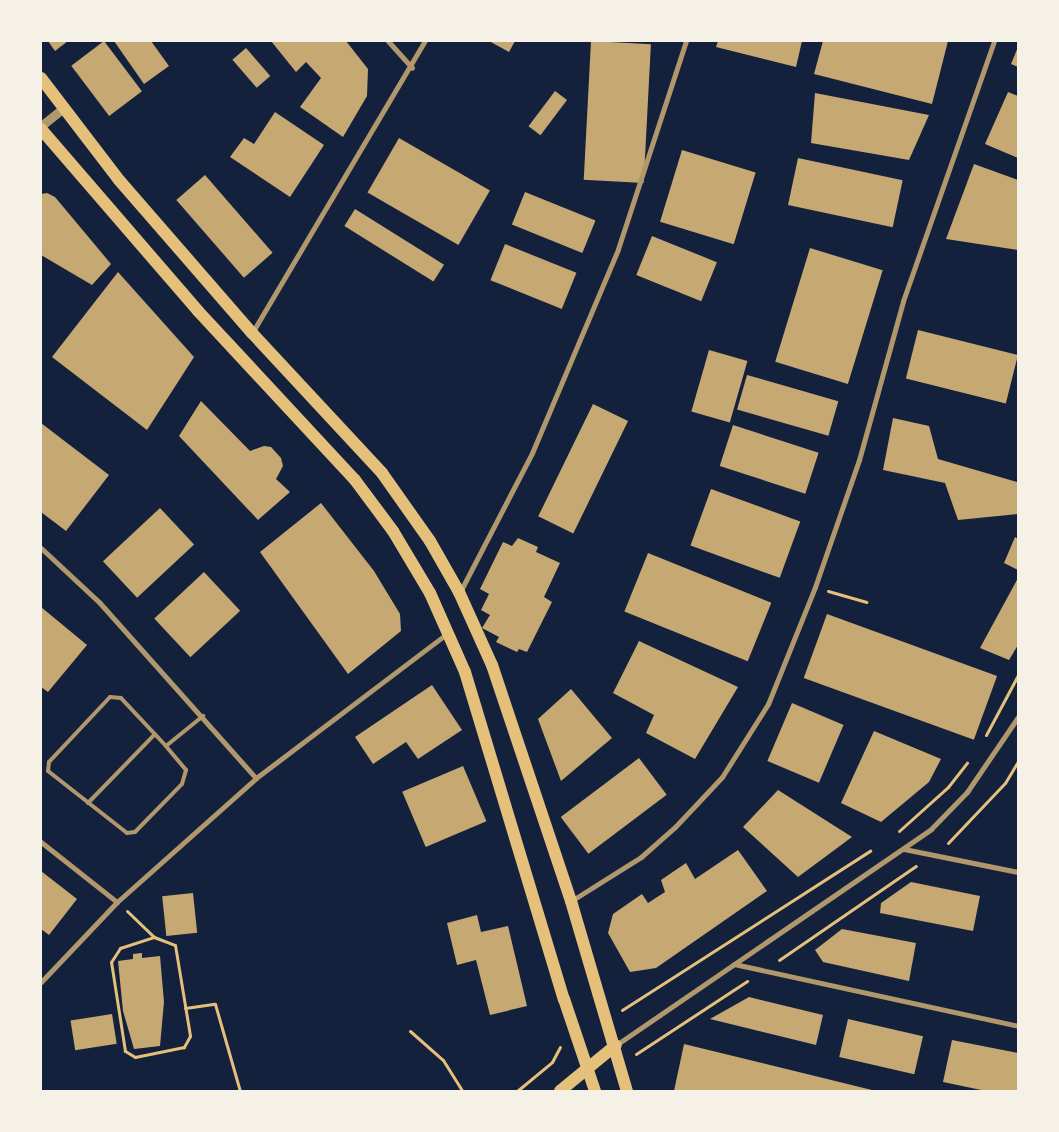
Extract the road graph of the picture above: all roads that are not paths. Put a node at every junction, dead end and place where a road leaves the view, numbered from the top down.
1 (388, 41) edge
2 (425, 41) edge
3 (686, 41) edge
4 (994, 41) edge
5 (412, 68) junction
6 (41, 78) edge
7 (64, 108) junction
8 (41, 128) edge
9 (252, 334) junction
10 (41, 548) edge
11 (460, 592) junction
12 (449, 632) junction
13 (203, 716) junction
14 (1018, 717) edge
15 (155, 734) junction
16 (166, 746) junction
17 (256, 778) junction
18 (88, 803) junction
19 (41, 842) edge
20 (904, 849) junction
21 (1018, 872) edge
22 (571, 901) junction
23 (117, 902) junction
24 (734, 964) junction
25 (41, 982) edge
26 (1018, 1026) edge
27 (616, 1045) junction
28 (588, 1067) junction
29 (560, 1091) edge
30 (595, 1091) edge
31 (626, 1091) edge

1 - 5 street
2 - 5 street
3 - 11 street
4 - 22 street
5 - 9 street
6 - 7 main road
7 - 8 street
7 - 9 main road
8 - 12 main road
9 - 11 main road
10 - 13 street
11 - 22 main road
12 - 17 street
12 - 28 main road
13 - 16 lane
13 - 17 street
14 - 20 street
15 - 16 lane
15 - 18 lane
15 - 18 lane
16 - 18 lane
17 - 23 street
19 - 23 street
20 - 21 street
20 - 24 street
22 - 27 main road
23 - 25 street
24 - 26 street
24 - 27 street
27 - 28 main road
27 - 31 main road
28 - 29 main road
28 - 30 main road

